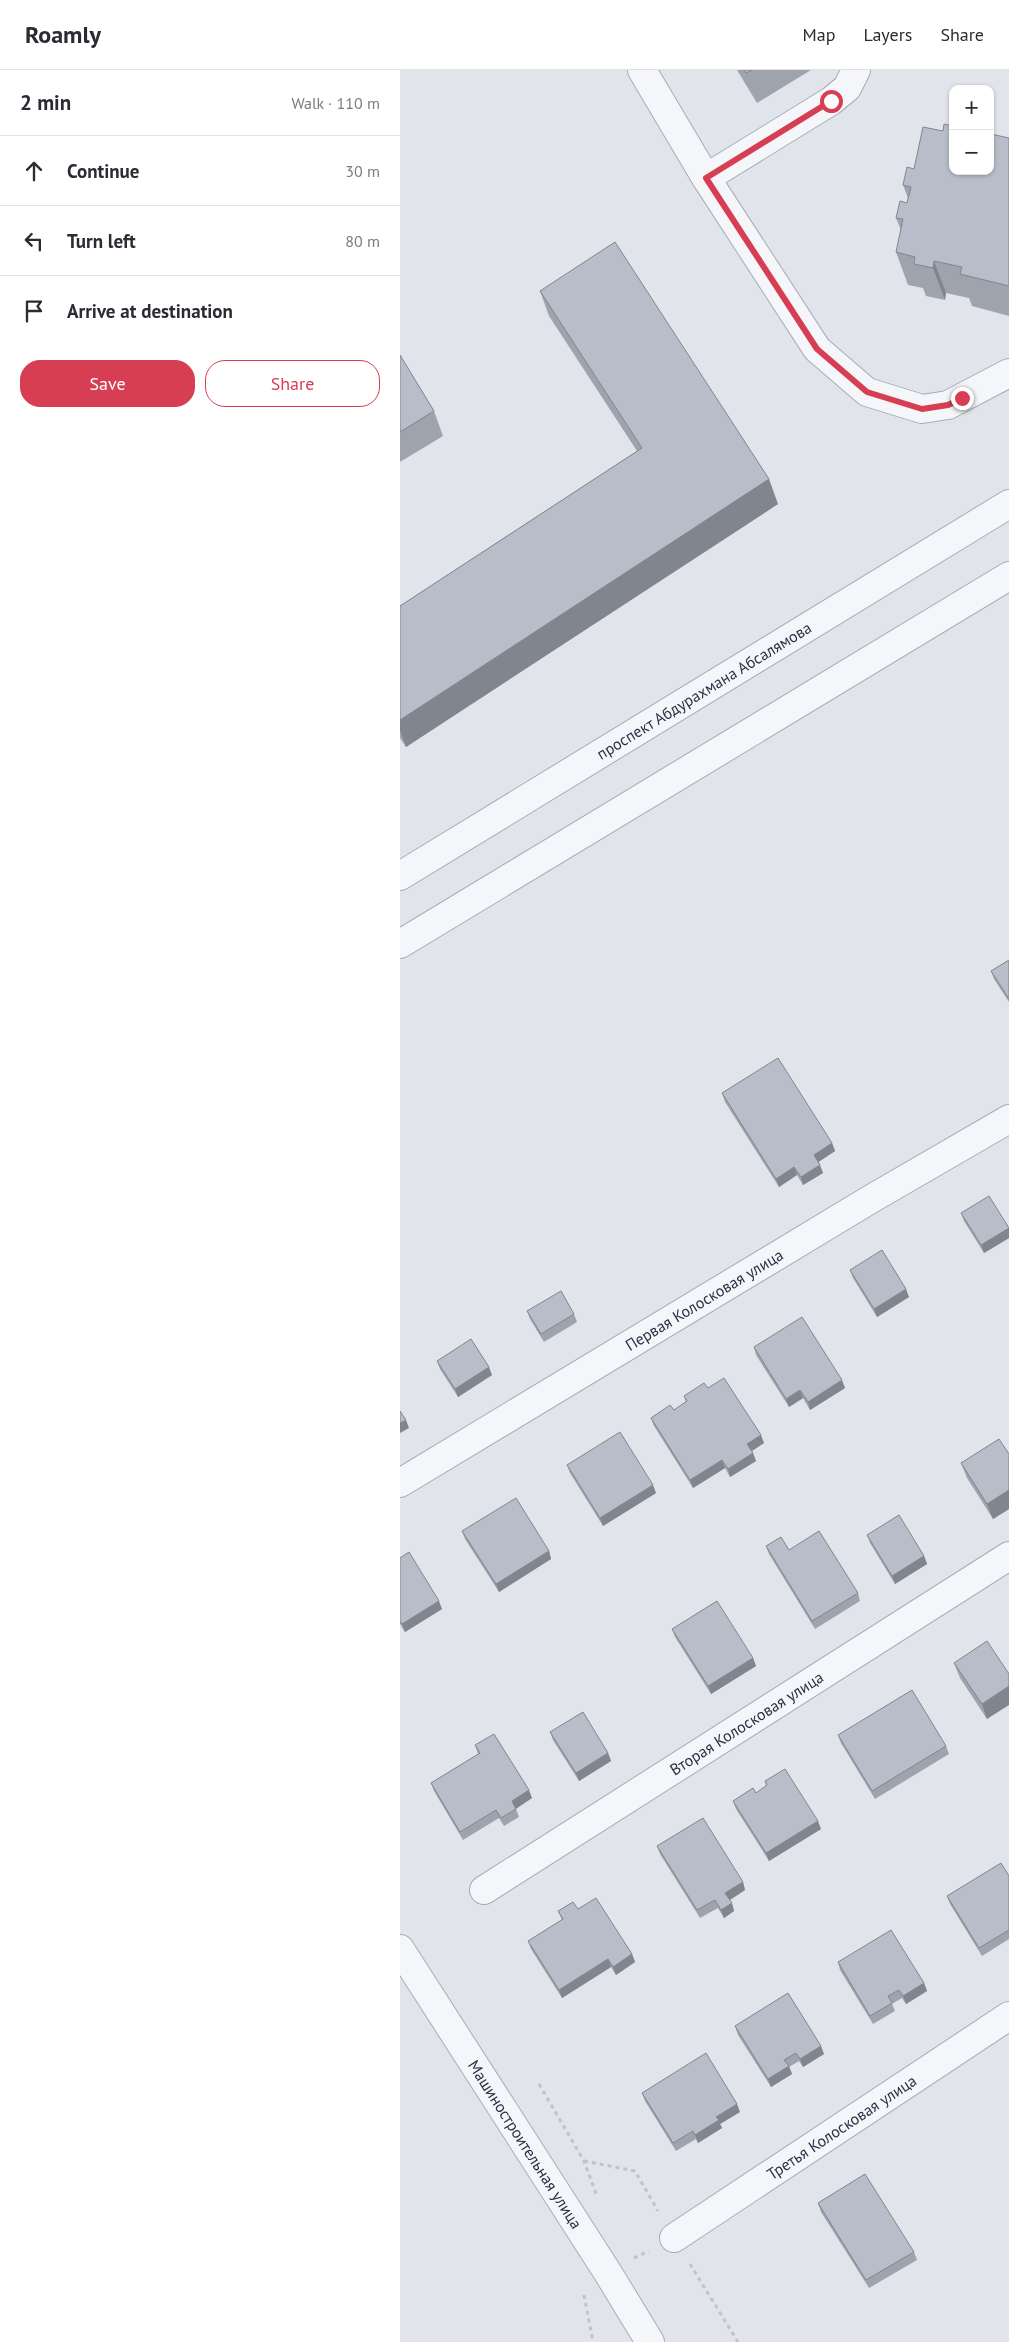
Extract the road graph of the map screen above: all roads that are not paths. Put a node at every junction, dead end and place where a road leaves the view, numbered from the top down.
1 (642, 70) edge
2 (856, 70) edge
3 (706, 178) junction
4 (1009, 372) edge
5 (1009, 504) edge
6 (1009, 576) edge
7 (400, 876) edge
8 (400, 944) edge
9 (1009, 1119) edge
10 (400, 1483) edge
11 (1009, 1556) edge
12 (484, 1890) dead end
13 (400, 1949) edge
14 (1009, 2016) edge
15 (674, 2238) dead end
16 (650, 2342) edge

1 - 3 street
2 - 3 street
3 - 4 street
5 - 7 street, проспект Абдурахмана Абсалямова
6 - 8 street
9 - 10 street, Первая Колосковая улица
11 - 12 street, Вторая Колосковая улица
13 - 16 street, Машиностроительная улица
14 - 15 street, Третья Колосковая улица

